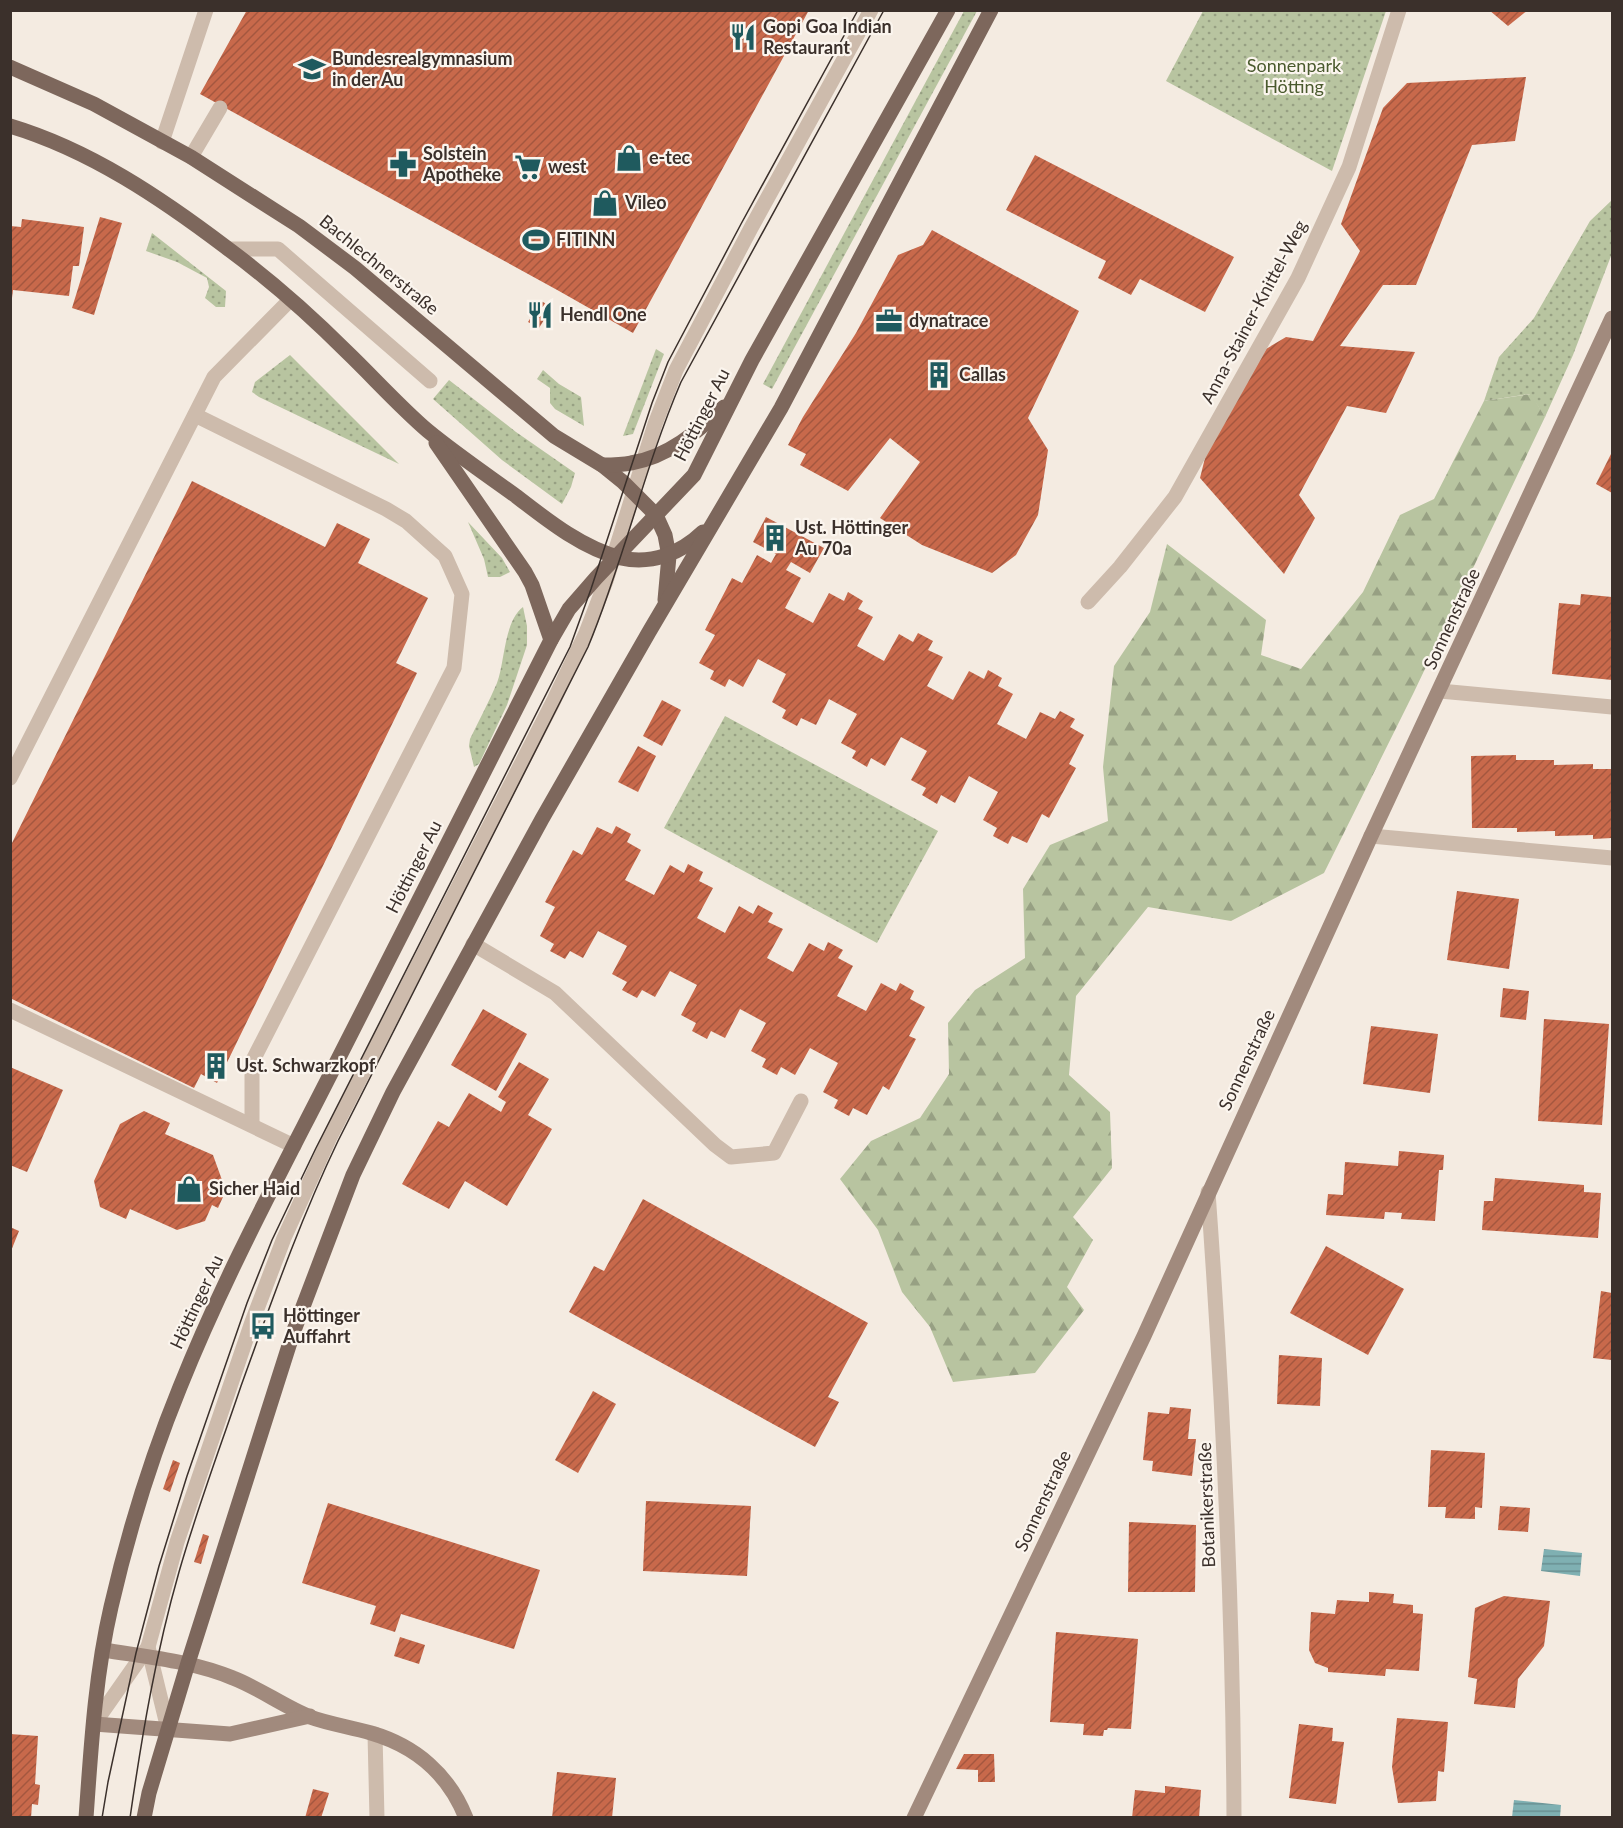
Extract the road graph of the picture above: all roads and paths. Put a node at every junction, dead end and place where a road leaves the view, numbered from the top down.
1 (206, 10) edge
2 (871, 10) edge
3 (948, 10) edge
4 (991, 10) edge
5 (1400, 10) edge
6 (10, 67) edge
7 (220, 108) dead end
8 (10, 126) edge
9 (162, 142) junction
10 (191, 157) junction
11 (228, 249) junction
12 (290, 300) junction
13 (1612, 318) edge
14 (430, 381) dead end
15 (730, 401) junction
16 (195, 415) junction
17 (428, 431) junction
18 (643, 460) junction
19 (602, 465) junction
20 (633, 491) junction
21 (656, 515) junction
22 (718, 517) junction
23 (615, 556) junction
24 (669, 556) junction
25 (1088, 602) dead end
26 (665, 606) junction
27 (551, 640) junction
28 (1440, 691) junction
29 (1612, 707) edge
30 (10, 778) edge
31 (1371, 836) junction
32 (1612, 858) edge
33 (473, 944) junction
34 (10, 1010) edge
35 (801, 1101) dead end
36 (252, 1125) junction
37 (294, 1146) junction
38 (1208, 1192) junction
39 (104, 1650) junction
40 (147, 1653) junction
41 (188, 1663) junction
42 (310, 1716) junction
43 (94, 1724) junction
44 (168, 1729) junction
45 (375, 1734) junction
46 (86, 1818) edge
47 (144, 1818) edge
48 (377, 1818) edge
49 (466, 1818) edge
50 (914, 1818) edge
51 (1234, 1818) edge

1 - 9 street
2 - 18 street
3 - 15 main road, Höttinger Au
4 - 22 main road
5 - 25 street, Anna-Stainer-Knittel-Weg
6 - 9 main road, Bachlechnerstraße
7 - 10 street
8 - 11 main road
9 - 10 main road, Bachlechnerstraße
10 - 19 main road, Bachlechnerstraße
11 - 12 main road
11 - 14 street
12 - 16 street
12 - 17 main road
13 - 28 street, Sonnenstraße
15 - 18 main road
15 - 21 main road, Höttinger Au
16 - 30 street
16 - 36 street
17 - 23 main road
17 - 27 main road
18 - 19 main road
18 - 20 street
19 - 20 main road, Bachlechnerstraße
20 - 21 main road, Bachlechnerstraße
20 - 23 street
21 - 23 main road, Höttinger Au
21 - 24 main road, Bachlechnerstraße
22 - 24 main road
22 - 26 main road
23 - 24 main road
23 - 27 main road, Höttinger Au
23 - 40 street
24 - 26 main road, Bachlechnerstraße
26 - 33 main road
27 - 37 main road, Höttinger Au
28 - 29 street
28 - 31 street, Sonnenstraße
31 - 32 street
31 - 38 street, Sonnenstraße
33 - 35 street
33 - 41 main road
34 - 36 street
36 - 37 street
37 - 39 main road, Höttinger Au
38 - 50 street, Sonnenstraße
38 - 51 street, Botanikerstraße
39 - 40 street
39 - 43 main road, Höttinger Au
40 - 41 street
40 - 43 street
40 - 44 street
41 - 42 street
41 - 44 main road
42 - 44 street
42 - 45 street
43 - 44 street
43 - 46 main road, Höttinger Au
44 - 47 main road
45 - 48 street
45 - 49 street

